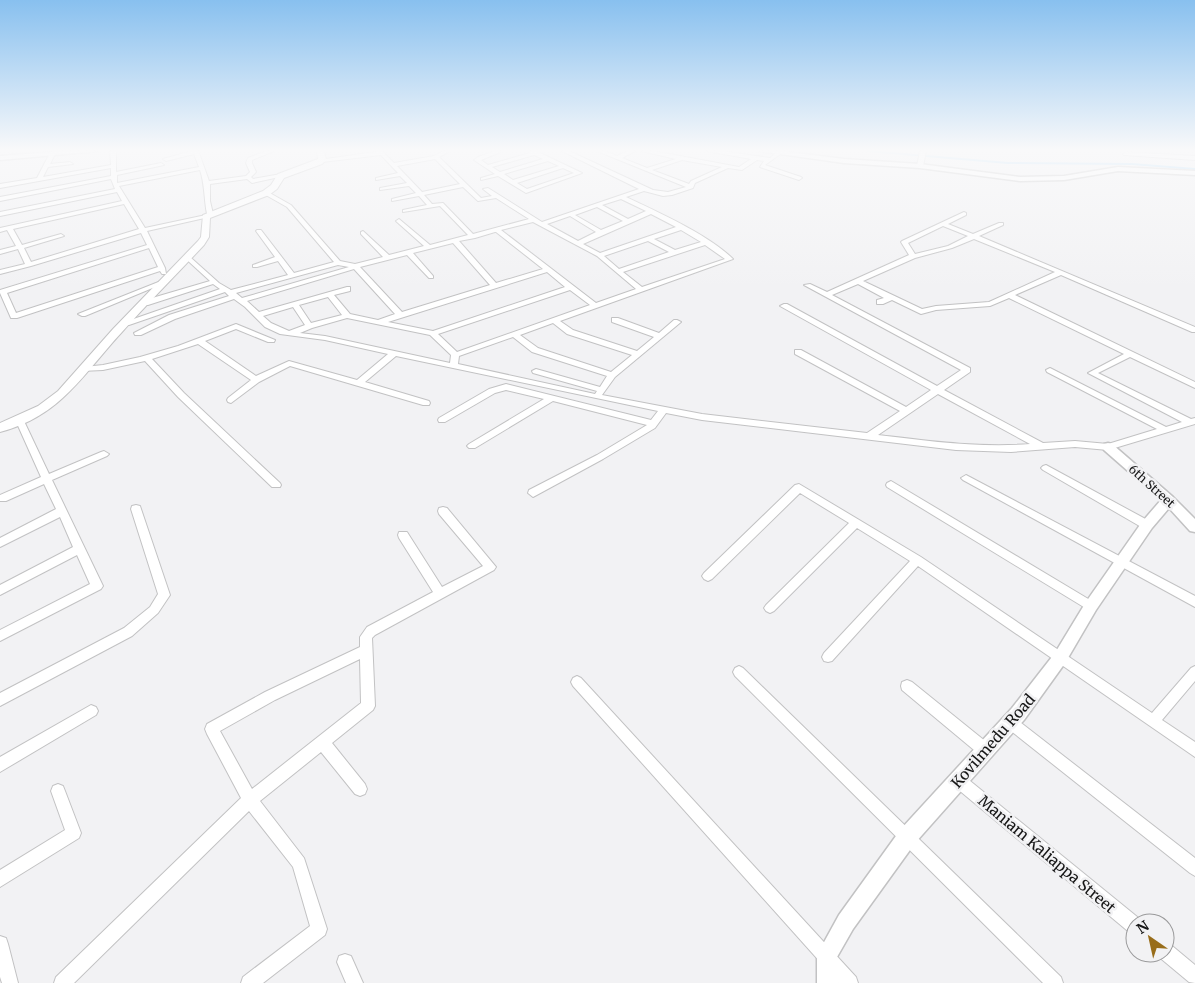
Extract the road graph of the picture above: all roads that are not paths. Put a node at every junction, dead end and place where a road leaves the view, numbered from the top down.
1 (77, 197) edge
2 (122, 197) edge
3 (207, 197) edge
4 (256, 197) edge
5 (273, 197) edge
6 (412, 197) edge
7 (423, 197) edge
8 (477, 197) edge
9 (494, 197) edge
10 (499, 197) edge
11 (621, 197) joint
12 (394, 200) dead end
13 (125, 202) junction
14 (430, 205) junction
15 (597, 205) junction
16 (405, 211) dead end
17 (652, 211) junction
18 (0, 214) edge
19 (570, 214) junction
20 (964, 214) dead end
21 (208, 215) junction
22 (534, 220) junction
23 (399, 221) dead end
24 (628, 221) junction
25 (542, 224) junction
26 (943, 224) junction
27 (1001, 224) dead end
28 (9, 228) junction
29 (680, 228) junction
30 (0, 230) edge
31 (143, 230) junction
32 (259, 231) dead end
33 (498, 231) junction
34 (601, 232) junction
35 (363, 233) dead end
36 (61, 236) dead end
37 (473, 236) junction
38 (974, 236) junction
39 (649, 239) junction
40 (456, 242) junction
41 (707, 242) junction
42 (579, 244) junction
43 (150, 246) junction
44 (20, 247) junction
45 (430, 248) junction
46 (0, 252) edge
47 (409, 253) junction
48 (675, 253) junction
49 (599, 256) junction
50 (913, 256) junction
51 (188, 258) junction
52 (279, 258) junction
53 (388, 258) junction
54 (338, 263) junction
55 (29, 265) junction
56 (255, 266) dead end
57 (355, 266) junction
58 (162, 268) junction
59 (549, 269) junction
60 (619, 271) junction
61 (0, 272) edge
62 (1062, 272) junction
63 (292, 275) junction
64 (431, 277) dead end
65 (165, 280) junction
66 (858, 281) junction
67 (214, 282) junction
68 (808, 285) dead end
69 (494, 286) junction
70 (571, 287) junction
71 (347, 289) dead end
72 (641, 290) junction
73 (330, 294) junction
74 (233, 295) junction
75 (827, 295) junction
76 (1009, 295) junction
77 (890, 298) junction
78 (880, 302) dead end
79 (145, 303) junction
80 (295, 304) junction
81 (595, 306) junction
82 (784, 306) dead end
83 (168, 309) junction
84 (82, 314) dead end
85 (258, 315) junction
86 (400, 315) junction
87 (347, 316) junction
88 (172, 317) junction
89 (554, 320) junction
90 (615, 320) dead end
91 (126, 322) junction
92 (378, 322) junction
93 (677, 322) dead end
94 (176, 325) dead end
95 (309, 326) junction
96 (1195, 330) edge
97 (433, 333) junction
98 (138, 334) dead end
99 (290, 334) junction
100 (513, 334) junction
101 (660, 336) junction
102 (271, 340) dead end
103 (199, 341) junction
104 (395, 352) junction
105 (798, 352) dead end
106 (1131, 353) junction
107 (638, 354) junction
108 (455, 355) junction
109 (146, 358) junction
110 (454, 365) junction
111 (84, 369) junction
112 (1050, 370) dead end
113 (536, 371) dead end
114 (612, 375) junction
115 (256, 380) junction
116 (358, 384) junction
117 (1195, 385) edge
118 (937, 390) junction
119 (600, 393) junction
120 (552, 398) junction
121 (231, 400) dead end
122 (426, 403) dead end
123 (664, 410) junction
124 (907, 411) junction
125 (19, 419) junction
126 (442, 420) dead end
127 (1192, 422) edge
128 (654, 424) junction
129 (0, 428) edge
130 (1165, 430) junction
131 (868, 437) junction
132 (472, 446) dead end
133 (1041, 447) junction
134 (1108, 447) junction
135 (104, 454) dead end
136 (1046, 468) dead end
137 (966, 478) dead end
138 (47, 480) junction
139 (276, 485) dead end
140 (892, 485) dead end
141 (533, 493) dead end
142 (2, 498) dead end
143 (1169, 500) junction
144 (136, 509) dead end
145 (62, 511) junction
146 (443, 512) dead end
147 (856, 524) junction
148 (1147, 524) junction
149 (1195, 527) edge
150 (403, 535) dead end
151 (0, 542) edge
152 (80, 548) junction
153 (917, 560) junction
154 (1124, 562) junction
155 (708, 576) dead end
156 (0, 590) edge
157 (440, 593) junction
158 (1195, 602) edge
159 (1091, 606) junction
160 (770, 608) dead end
161 (0, 636) edge
162 (366, 650) junction
163 (828, 657) dead end
164 (1060, 658) junction
165 (739, 672) dead end
166 (1195, 672) edge
167 (577, 682) dead end
168 (907, 686) dead end
169 (0, 700) edge
170 (91, 711) dead end
171 (1153, 721) junction
172 (1011, 723) junction
173 (322, 742) junction
174 (985, 750) junction
175 (1195, 750) edge
176 (0, 765) edge
177 (959, 781) junction
178 (360, 789) dead end
179 (58, 791) dead end
180 (250, 800) junction
181 (908, 836) junction
182 (1195, 868) edge
183 (0, 879) edge
184 (1125, 918) edge
185 (0, 944) edge
186 (826, 955) junction
187 (1175, 959) edge
188 (344, 962) dead end
189 (1195, 976) edge
190 (10, 983) edge
191 (62, 983) edge
192 (249, 983) edge
193 (355, 983) edge
194 (828, 983) edge
195 (850, 983) edge
196 (1055, 983) edge

1 - 18 street
2 - 13 street
3 - 21 street
4 - 21 main road
5 - 54 street
6 - 12 street
7 - 14 street
8 - 9 street
10 - 22 street
11 - 15 street
11 - 17 street
13 - 28 street
13 - 31 street
14 - 16 street
14 - 37 street
15 - 19 street
15 - 24 street
17 - 24 street
17 - 29 street
19 - 25 street
19 - 34 street
20 - 26 street
21 - 31 street
21 - 51 main road
22 - 25 street
22 - 33 street
23 - 45 street
24 - 34 street
25 - 42 street
26 - 38 street
26 - 50 street
27 - 38 street
28 - 30 street
28 - 44 street
29 - 39 street
29 - 41 street
31 - 43 street
31 - 55 street
32 - 52 street
33 - 37 street
33 - 59 street
34 - 42 street
35 - 53 street
36 - 44 street
37 - 40 street
38 - 50 street
38 - 62 street
39 - 48 street
39 - 49 street
40 - 45 street
40 - 69 street
41 - 48 street
41 - 72 street
42 - 49 street
43 - 58 street
43 - 58 street
44 - 46 street
44 - 55 street
45 - 47 street
47 - 53 street
47 - 64 street
48 - 60 street
49 - 60 street
50 - 66 street
51 - 65 main road
51 - 67 street
52 - 56 street
52 - 63 street
53 - 57 street
54 - 57 street
54 - 63 street
55 - 61 street
57 - 74 street
57 - 86 street
58 - 65 street
59 - 69 street
59 - 70 street
60 - 72 street
62 - 76 street
62 - 96 street
63 - 74 street
65 - 79 main road
65 - 84 street
66 - 75 street
66 - 77 street
67 - 74 street
67 - 79 street
68 - 75 street
69 - 86 street
70 - 81 street
70 - 97 street
71 - 73 street
72 - 81 street
73 - 80 street
73 - 87 street
74 - 83 street
74 - 85 street
74 - 88 street
75 - 118 street
76 - 77 street
76 - 106 street
77 - 78 street
79 - 91 main road
80 - 85 street
80 - 95 street
81 - 89 street
82 - 118 street
83 - 88 street
83 - 91 street
85 - 99 street
86 - 92 street
87 - 92 street
87 - 95 street
88 - 94 street
88 - 98 street
89 - 100 street
89 - 107 street
90 - 101 street
91 - 111 main road
92 - 97 street
93 - 101 street
95 - 99 street
97 - 108 street
99 - 104 street
100 - 108 street
100 - 114 street
101 - 107 street
102 - 103 street
103 - 109 street
103 - 115 street
104 - 110 street
104 - 116 street
105 - 124 street
106 - 117 street
106 - 127 street
107 - 114 street
108 - 110 street
109 - 111 street
109 - 139 street
110 - 119 street
111 - 125 main road
112 - 130 street
113 - 119 street
114 - 119 street
115 - 116 street
115 - 121 street
116 - 122 street
118 - 124 street
118 - 133 street
119 - 123 street
120 - 126 street
120 - 128 street
120 - 132 street
123 - 128 street
123 - 131 street
124 - 131 street
125 - 129 main road
125 - 138 street
127 - 130 street
128 - 141 street
130 - 134 street
131 - 133 street
133 - 134 street
134 - 143 street, 6th Street
135 - 138 street
136 - 148 street
137 - 154 street
138 - 142 street
138 - 145 street
140 - 159 street
143 - 148 street, Kovilmedu Road
143 - 149 street, 6th Street
144 - 169 street
145 - 151 street
145 - 152 street
146 - 157 street
147 - 153 street
147 - 155 street
147 - 160 street
148 - 154 street, Kovilmedu Road
150 - 157 street
152 - 156 street
152 - 161 street
153 - 163 street
153 - 164 street
154 - 158 street
154 - 159 street, Kovilmedu Road
157 - 162 street
159 - 164 street, Kovilmedu Road
162 - 173 street
162 - 180 street
164 - 171 street
164 - 172 street, Kovilmedu Road
165 - 181 street
166 - 171 street
167 - 186 street
168 - 174 street
170 - 176 street
171 - 175 street
172 - 174 street, Kovilmedu Road
172 - 182 street
173 - 178 street
173 - 180 street
174 - 177 street, Kovilmedu Road
177 - 181 street, Kovilmedu Road
177 - 184 street, Maniam Kaliappa Street
179 - 183 street
180 - 191 street
180 - 192 street
181 - 186 street, Kovilmedu Road
181 - 196 street
185 - 190 street
186 - 194 street
186 - 195 street
187 - 189 street
188 - 193 street

